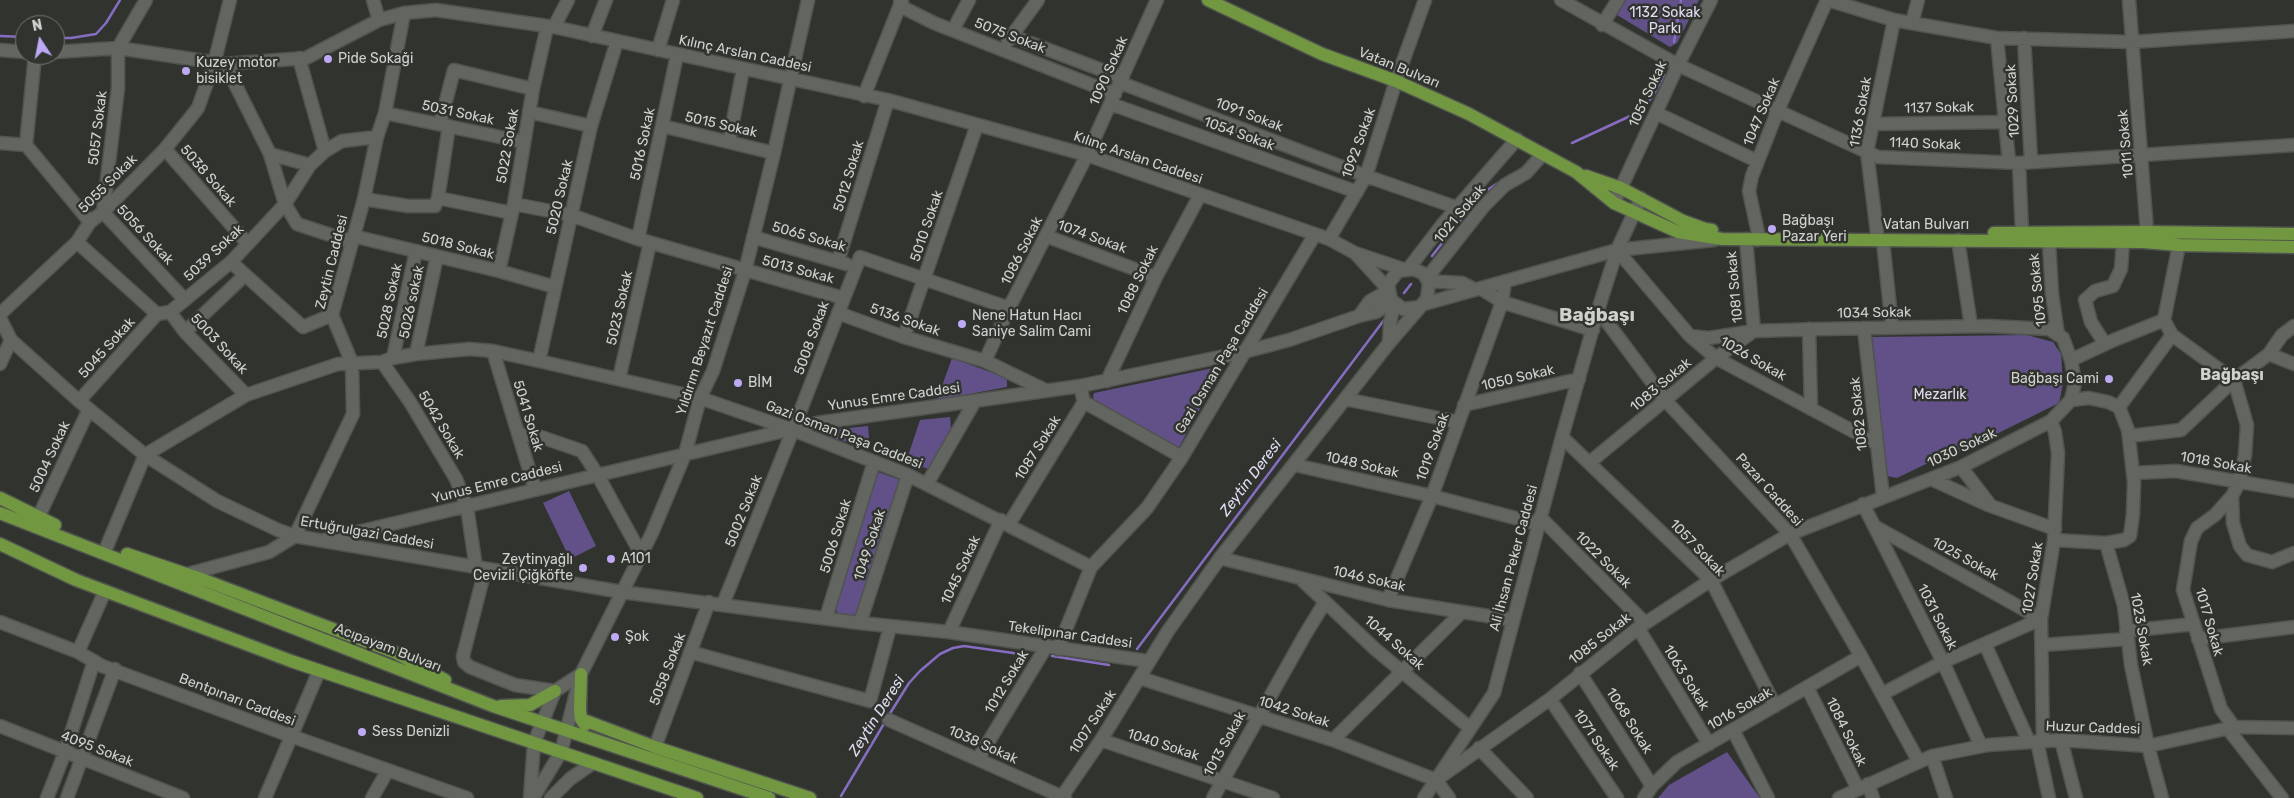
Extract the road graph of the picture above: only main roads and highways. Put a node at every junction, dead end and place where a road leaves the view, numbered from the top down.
1 (1208, 0) edge
2 (1576, 172) junction
3 (2294, 234) edge
4 (1754, 237) junction
5 (2145, 237) junction
6 (1878, 238) junction
7 (2019, 238) junction
8 (2294, 247) edge
9 (0, 498) edge
10 (0, 512) edge
11 (0, 544) edge
12 (581, 674) road end
13 (555, 691) road end
14 (494, 706) junction
15 (581, 719) junction
16 (594, 740) junction
17 (697, 798) edge
18 (769, 798) edge
19 (810, 798) edge

1 - 2 main road, Vatan Bulvarı
2 - 4 main road, Vatan Bulvarı
2 - 4 main road, Vatan Bulvarı
3 - 5 main road, Vatan Bulvarı
4 - 6 main road, Vatan Bulvarı
5 - 7 main road, Vatan Bulvarı
5 - 7 main road, Vatan Bulvarı
5 - 8 main road, Vatan Bulvarı
6 - 7 main road, Vatan Bulvarı
6 - 7 main road, Vatan Bulvarı
9 - 14 main road
10 - 14 main road, Acıpayam Bulvarı
11 - 17 main road
12 - 15 main road
13 - 14 main road
14 - 16 main road, Acıpayam Bulvarı
15 - 16 main road
15 - 19 main road
16 - 18 main road, Acıpayam Bulvarı

